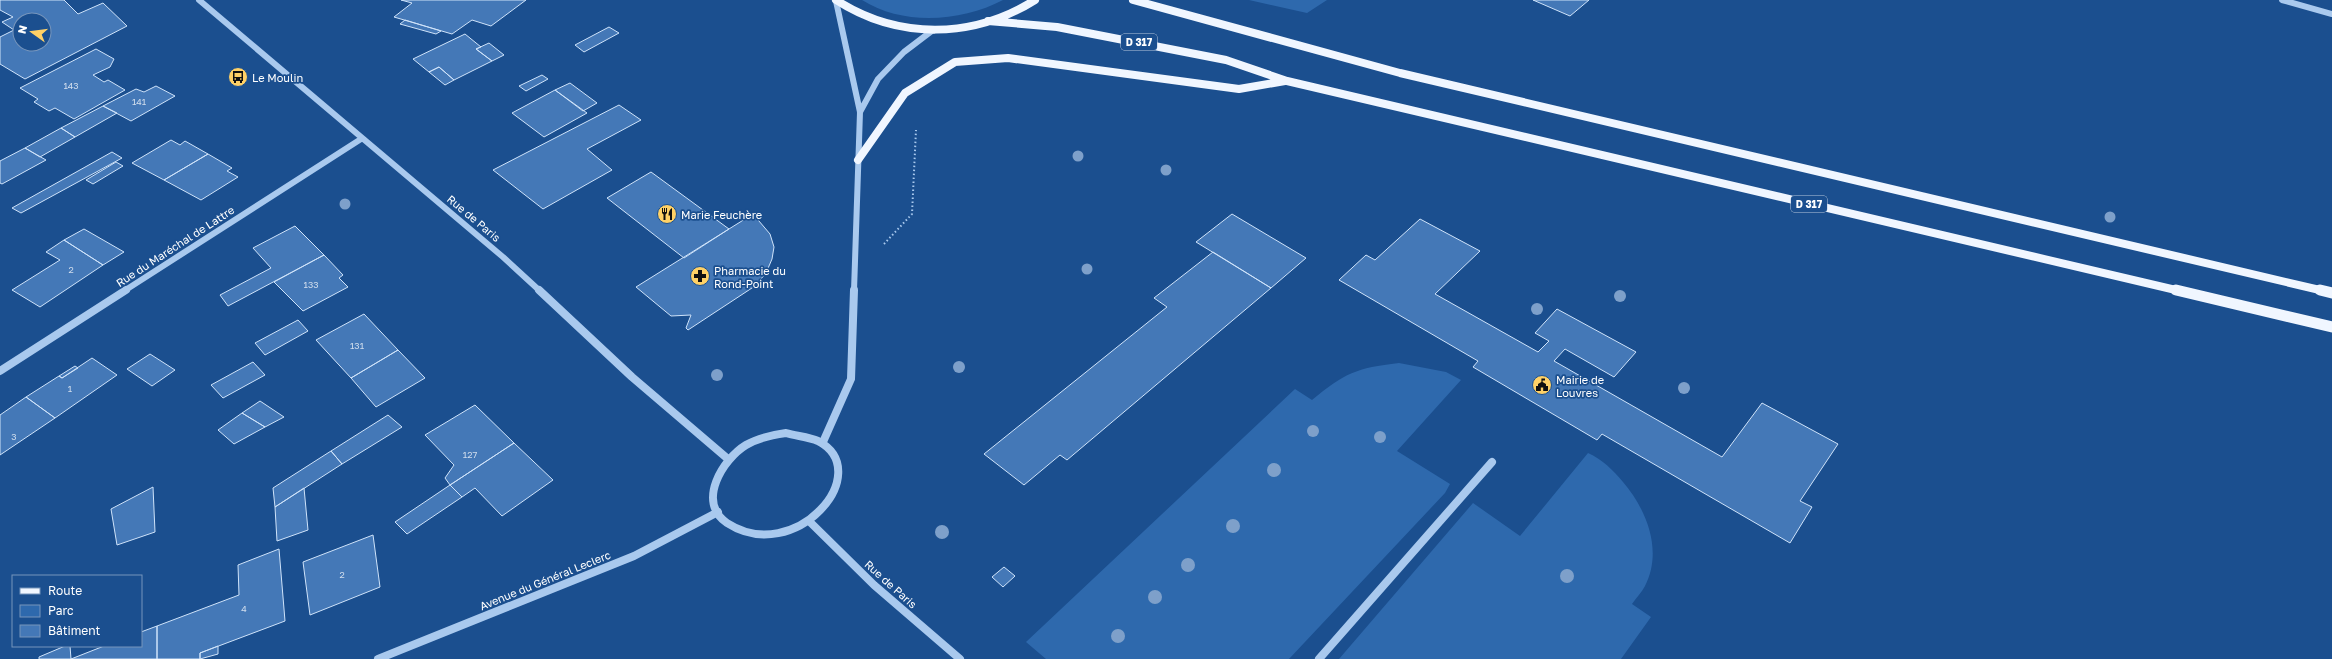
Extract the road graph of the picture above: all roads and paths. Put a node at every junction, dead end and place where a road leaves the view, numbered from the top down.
1 (199, 0) edge
2 (836, 0) edge
3 (1035, 0) edge
4 (1133, 0) edge
5 (2282, 0) edge
6 (2332, 14) edge
7 (988, 22) junction
8 (933, 30) junction
9 (1287, 81) junction
10 (860, 112) junction
11 (916, 130) dead end
12 (361, 138) junction
13 (858, 160) junction
14 (887, 240) dead end
15 (2332, 293) edge
16 (2332, 327) edge
17 (0, 371) edge
18 (823, 442) junction
19 (728, 459) junction
20 (1492, 462) dead end
21 (718, 512) junction
22 (810, 522) junction
23 (378, 659) edge
24 (960, 659) edge
25 (1319, 659) edge

1 - 12 street, Rue de Paris
2 - 8 main road
2 - 10 street
3 - 7 main road
4 - 15 main road
5 - 6 street
7 - 8 main road
7 - 9 main road, D 317
8 - 10 street
9 - 13 main road
9 - 16 main road, D 317
10 - 13 street
11 - 14 path
12 - 17 street, Rue du Maréchal de Lattre
12 - 19 street, Rue de Paris
13 - 18 street
18 - 19 street
18 - 22 street
19 - 21 street
20 - 25 street
21 - 22 street
21 - 23 street, Avenue du Général Leclerc
22 - 24 street, Rue de Paris

